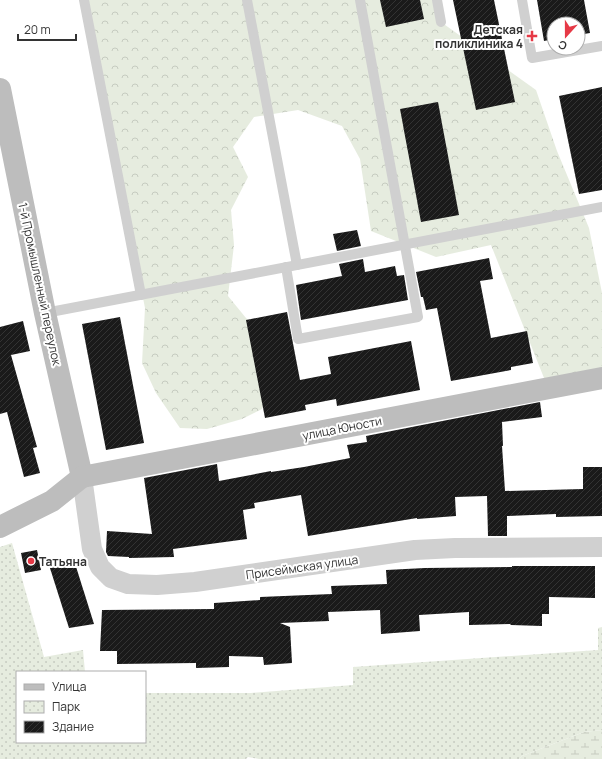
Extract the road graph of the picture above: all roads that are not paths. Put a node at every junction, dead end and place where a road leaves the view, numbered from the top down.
1 (84, 0) edge
2 (247, 0) edge
3 (360, 0) edge
4 (437, 0) edge
5 (522, 0) edge
6 (441, 22) dead end
7 (602, 46) edge
8 (0, 90) edge
9 (602, 207) edge
10 (404, 244) junction
11 (297, 265) junction
12 (286, 267) junction
13 (141, 295) junction
14 (45, 313) junction
15 (602, 378) edge
16 (82, 478) junction
17 (0, 527) edge
18 (602, 547) edge

1 - 13 lane
2 - 11 lane
3 - 10 lane
4 - 6 lane
5 - 7 lane
8 - 14 street, 1-й Промышленный переулок
9 - 10 lane
10 - 11 lane
10 - 12 lane
11 - 12 lane
12 - 13 lane
13 - 14 lane
14 - 16 street, 1-й Промышленный переулок
15 - 16 street, улица Юности
16 - 17 street
16 - 18 street, Присеймская улица

